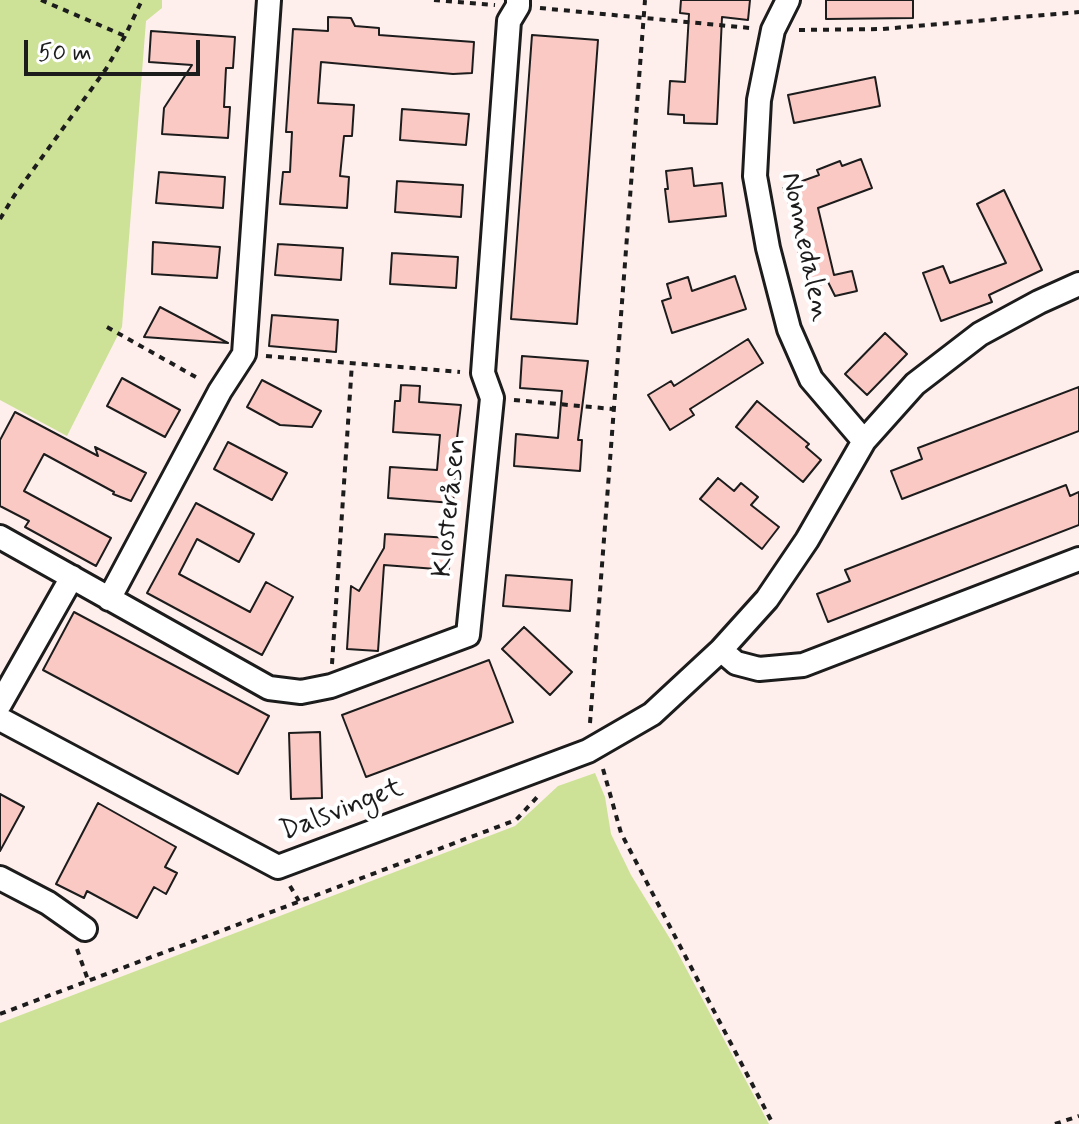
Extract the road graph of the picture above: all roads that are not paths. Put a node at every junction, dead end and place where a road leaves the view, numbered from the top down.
1 (269, 0) edge
2 (788, 0) edge
3 (518, 3) edge
4 (1079, 284) edge
5 (864, 441) junction
6 (0, 537) edge
7 (1079, 559) edge
8 (72, 577) junction
9 (109, 599) junction
10 (721, 650) junction
11 (0, 704) edge
12 (0, 719) edge
13 (0, 878) edge
14 (85, 929) road end

1 - 9 street
2 - 5 street, Nonnedalen
3 - 9 street, Klosteråsen
4 - 5 street
5 - 10 street
6 - 8 street, Klosteråsen
7 - 10 street
8 - 9 street, Klosteråsen
8 - 11 street
10 - 12 street, Dalsvinget
13 - 14 street

